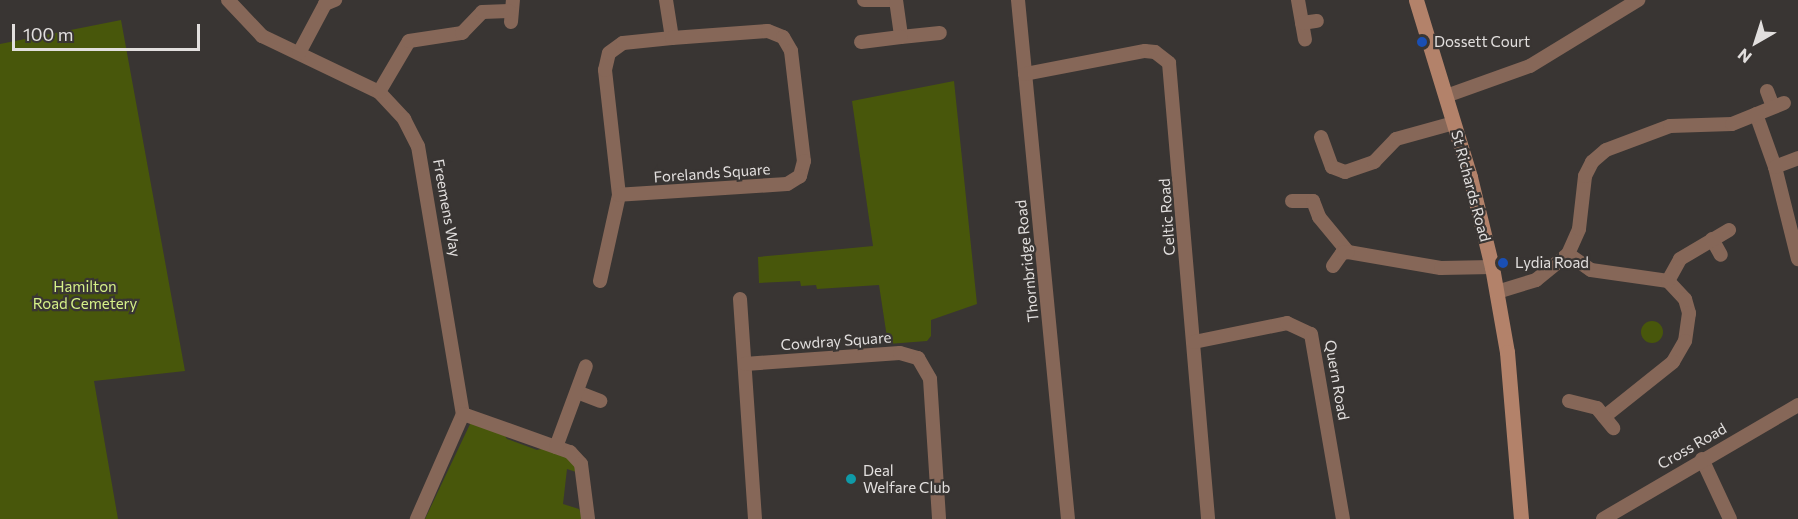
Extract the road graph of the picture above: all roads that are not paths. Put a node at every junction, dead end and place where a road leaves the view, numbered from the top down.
1 (228, 0) edge
2 (335, 0) edge
3 (666, 0) edge
4 (864, 0) edge
5 (896, 0) edge
6 (1018, 0) edge
7 (1298, 0) edge
8 (1416, 0) edge
9 (1638, 0) edge
10 (511, 11) edge
11 (1317, 21) dead end
12 (1302, 23) junction
13 (940, 33) dead end
14 (901, 37) junction
15 (672, 38) junction
16 (1305, 39) dead end
17 (861, 42) dead end
18 (299, 52) junction
19 (1025, 74) junction
20 (1767, 91) dead end
21 (379, 92) junction
22 (1446, 96) junction
23 (1756, 114) junction
24 (1454, 123) junction
25 (1321, 137) dead end
26 (1798, 158) edge
27 (1775, 167) junction
28 (619, 195) junction
29 (1292, 201) dead end
30 (1729, 230) dead end
31 (1712, 239) junction
32 (1348, 252) junction
33 (1568, 254) junction
34 (1721, 255) dead end
35 (1798, 259) edge
36 (1333, 266) dead end
37 (1492, 267) junction
38 (600, 281) dead end
39 (1668, 281) junction
40 (1497, 292) junction
41 (740, 299) dead end
42 (1194, 342) junction
43 (746, 364) junction
44 (586, 366) dead end
45 (577, 392) junction
46 (600, 401) dead end
47 (1569, 401) dead end
48 (1798, 405) edge
49 (463, 414) junction
50 (556, 447) junction
51 (1702, 459) junction
52 (417, 519) edge
53 (588, 519) edge
54 (755, 519) edge
55 (939, 519) edge
56 (1068, 519) edge
57 (1208, 519) edge
58 (1343, 519) edge
59 (1521, 519) edge
60 (1603, 519) edge
61 (1731, 519) edge

1 - 18 street, Freemens Way
2 - 18 street
3 - 15 street
4 - 5 street
5 - 14 street
6 - 19 street, Thornbridge Road
7 - 12 street
8 - 22 street, St Richards Road
9 - 22 street
10 - 21 street
11 - 12 street
12 - 16 street
13 - 14 street
14 - 17 street
15 - 28 street, Forelands Square
15 - 28 street, Forelands Square
18 - 21 street, Freemens Way
19 - 42 street, Celtic Road
19 - 56 street, Thornbridge Road
20 - 23 street
21 - 49 street, Freemens Way
22 - 24 street, St Richards Road
23 - 27 street
23 - 33 street
24 - 25 street
24 - 37 street, St Richards Road
26 - 27 street
27 - 35 street
28 - 38 street, Forelands Square
29 - 32 street
30 - 31 street
31 - 34 street
31 - 39 street
32 - 36 street
32 - 37 street
33 - 39 street
33 - 40 street
37 - 40 street, St Richards Road
39 - 47 street
40 - 59 street, St Richards Road
41 - 43 street
42 - 57 street, Celtic Road
42 - 58 street, Quern Road
43 - 54 street
43 - 55 street, Cowdray Square
44 - 45 street
45 - 46 street
45 - 50 street
48 - 51 street, Cross Road
49 - 50 street
49 - 52 street
50 - 53 street
51 - 60 street, Cross Road
51 - 61 street

